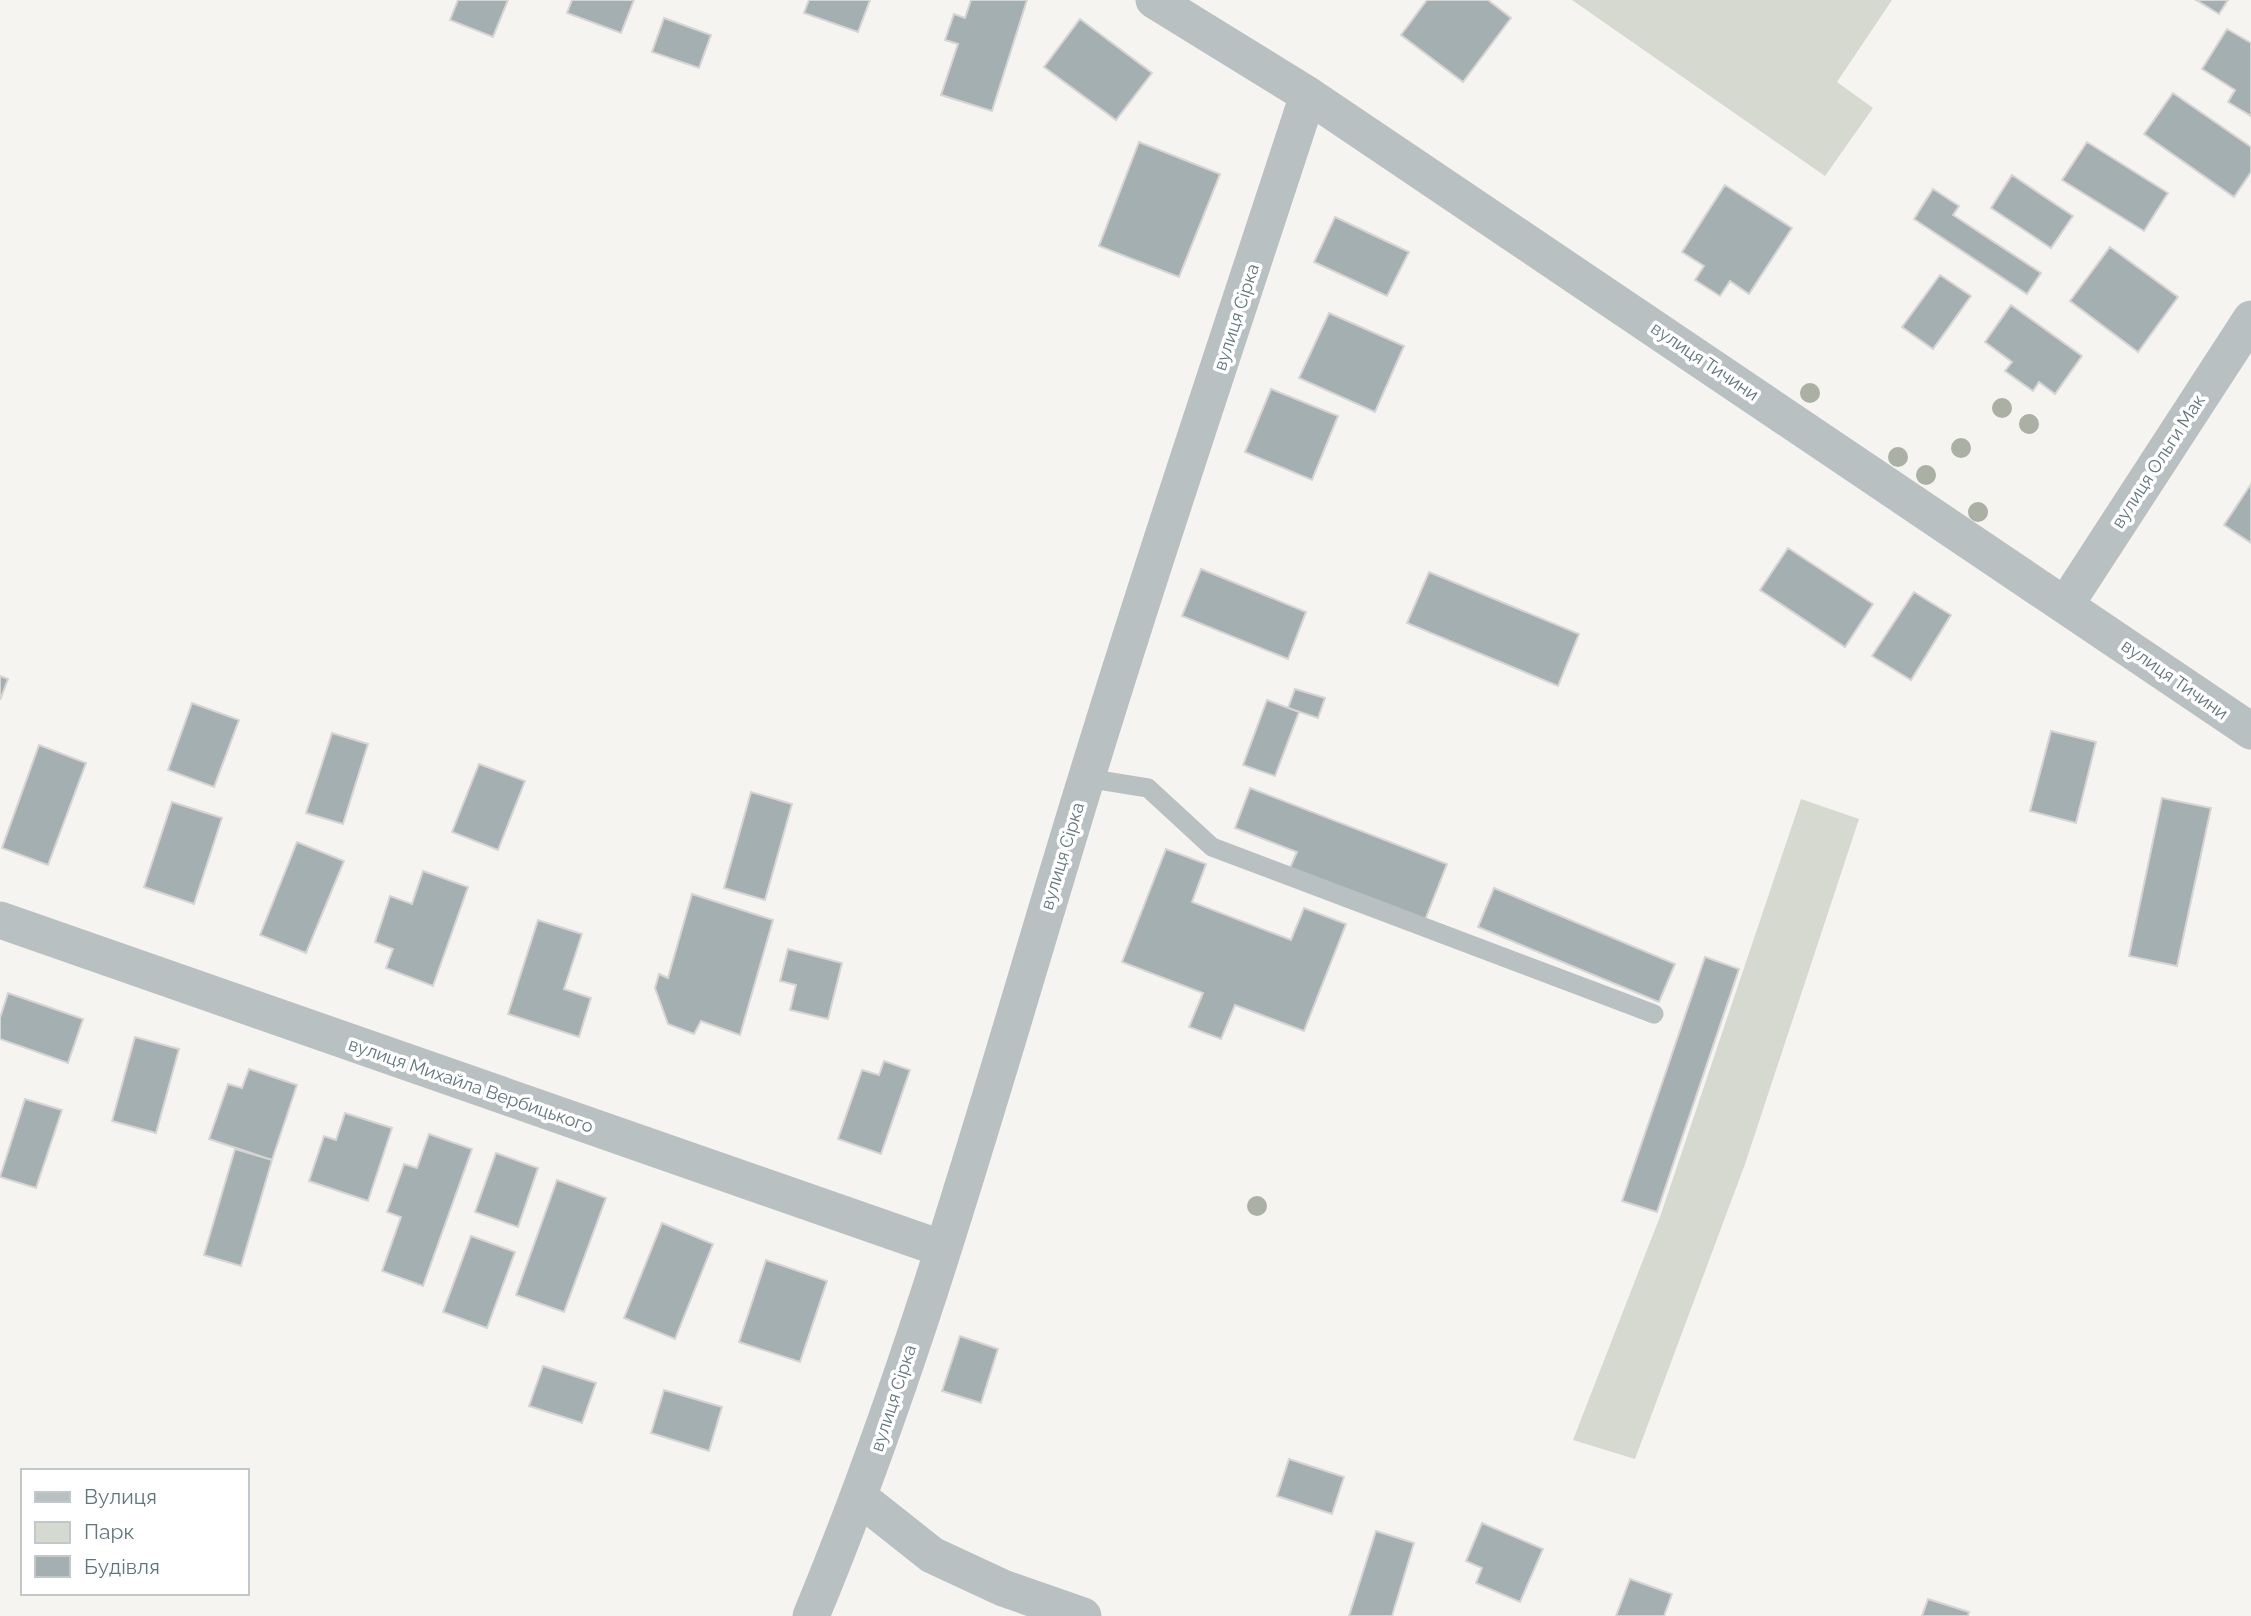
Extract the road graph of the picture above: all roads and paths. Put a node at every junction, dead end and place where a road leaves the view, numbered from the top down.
1 (1154, 0) edge
2 (1308, 95) junction
3 (2251, 319) edge
4 (2066, 604) junction
5 (2251, 732) edge
6 (1086, 778) junction
7 (0, 920) edge
8 (1654, 1014) dead end
9 (943, 1249) junction
10 (860, 1498) junction
11 (811, 1616) edge
12 (1083, 1616) edge

1 - 2 street, вулиця Тичини
2 - 4 street, вулиця Тичини
2 - 6 street, вулиця Сірка
3 - 4 street, вулиця Ольги Мак
4 - 5 street, вулиця Тичини
6 - 8 lane
6 - 9 street, вулиця Сірка
7 - 9 street, вулиця Михайла Вербицького
9 - 10 street, вулиця Сірка
10 - 11 street, вулиця Сірка
10 - 12 street

